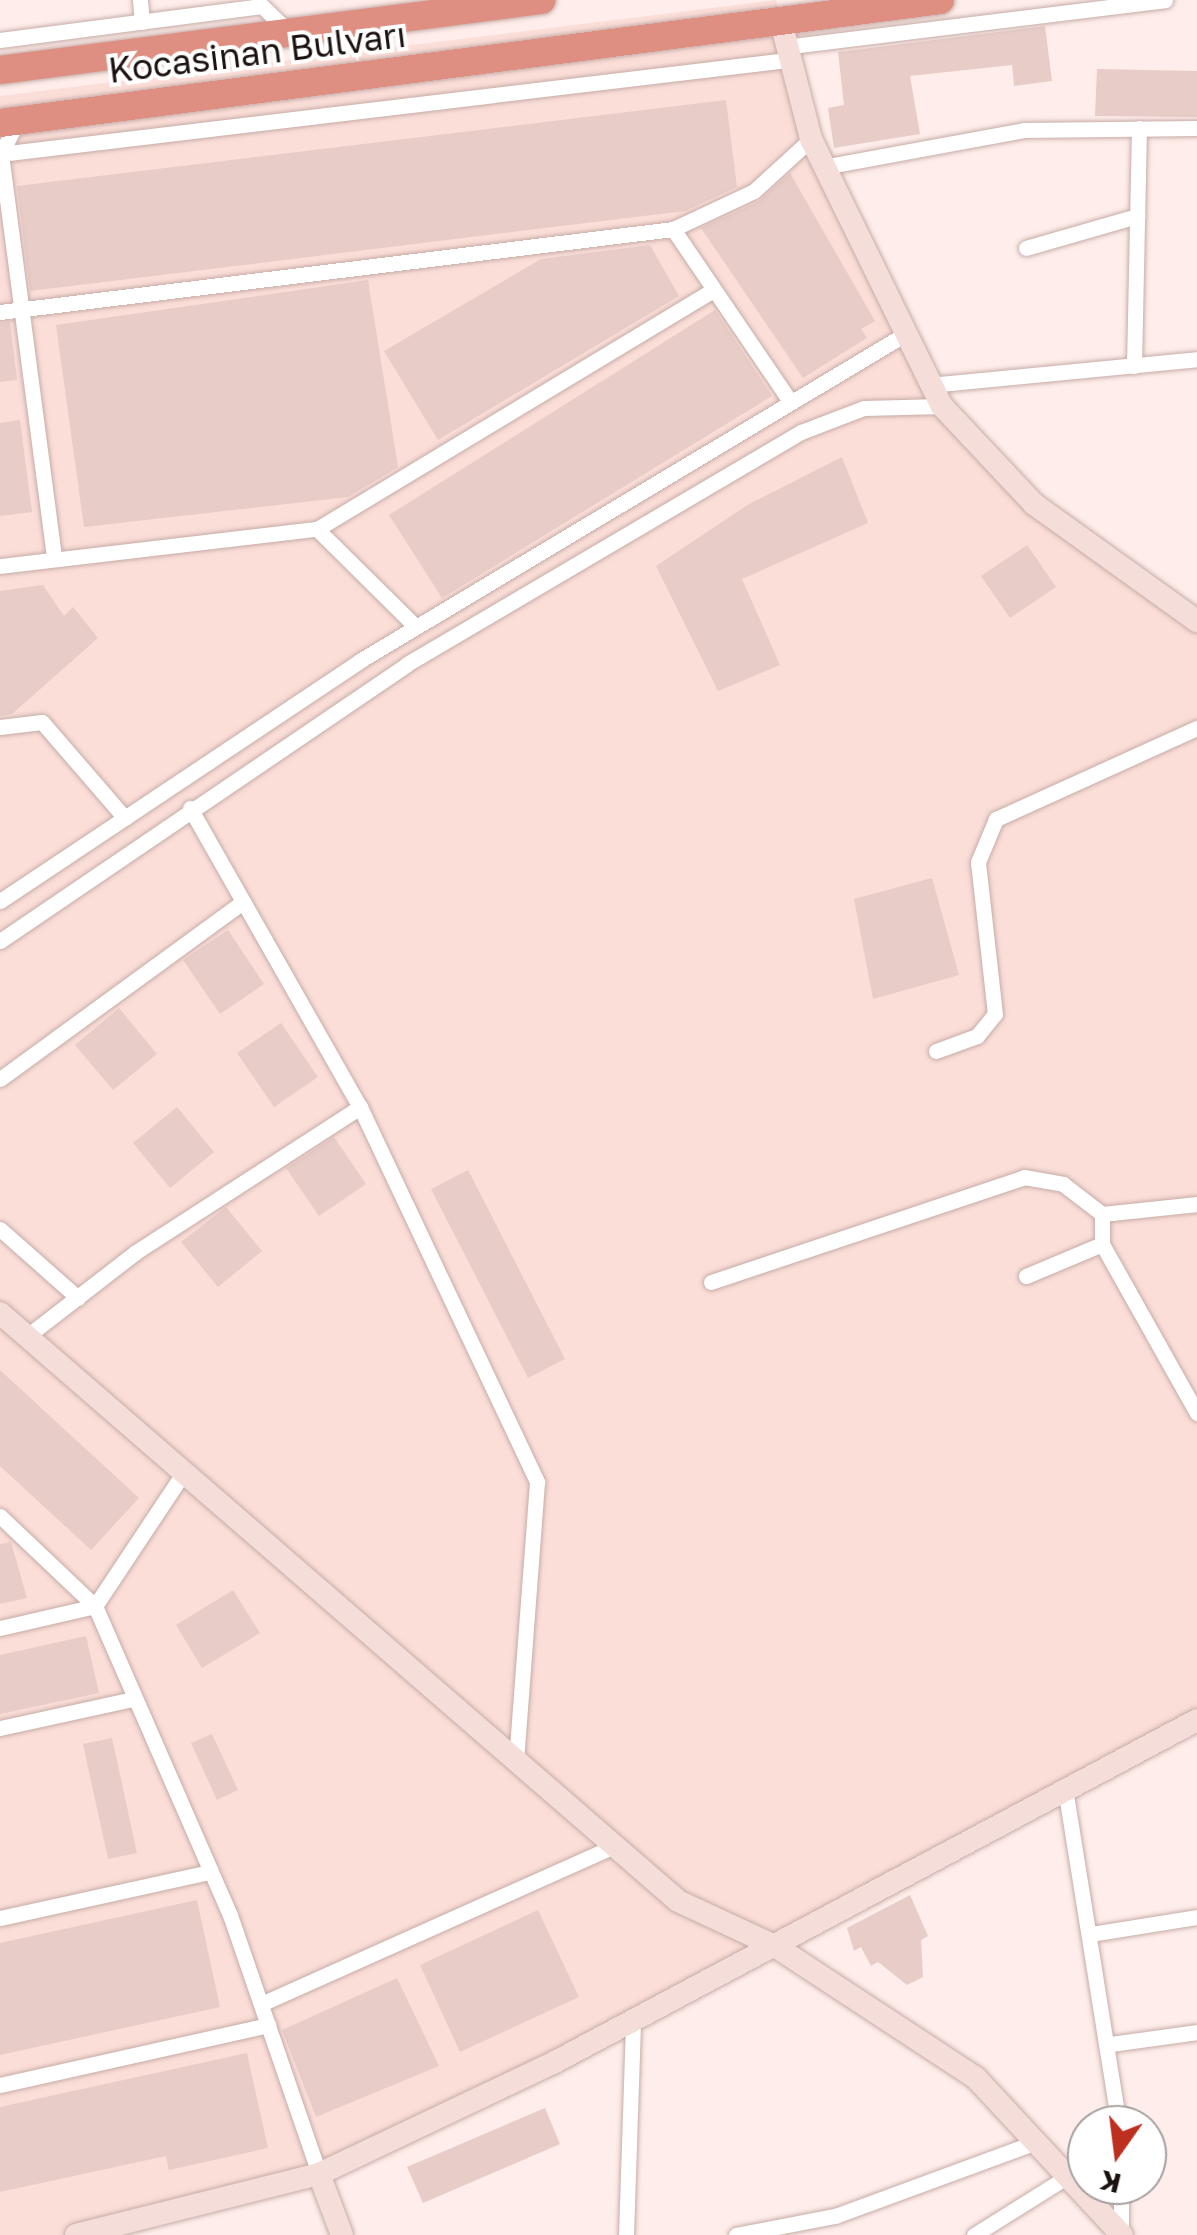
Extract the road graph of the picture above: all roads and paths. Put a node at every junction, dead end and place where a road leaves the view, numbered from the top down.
1 (140, 0) edge
2 (541, 0) edge
3 (751, 0) edge
4 (804, 0) edge
5 (940, 0) edge
6 (1165, 0) edge
7 (234, 5) edge
8 (142, 22) junction
9 (290, 32) junction
10 (0, 40) edge
11 (784, 43) junction
12 (0, 70) edge
13 (9, 121) edge
14 (1139, 128) junction
15 (1197, 128) edge
16 (811, 139) junction
17 (1, 154) edge
18 (822, 166) junction
19 (1138, 216) junction
20 (673, 228) junction
21 (1026, 248) dead end
22 (712, 291) junction
23 (20, 309) junction
24 (0, 312) edge
25 (902, 336) junction
26 (1197, 359) edge
27 (1134, 366) junction
28 (929, 385) junction
29 (790, 401) junction
30 (942, 406) junction
31 (316, 529) junction
32 (54, 559) junction
33 (0, 566) edge
34 (1197, 622) edge
35 (416, 626) junction
36 (0, 727) edge
37 (1197, 728) edge
38 (190, 808) junction
39 (125, 818) junction
40 (0, 901) edge
41 (243, 902) junction
42 (0, 941) edge
43 (936, 1051) dead end
44 (0, 1079) edge
45 (360, 1106) junction
46 (1197, 1204) edge
47 (1102, 1214) junction
48 (0, 1228) edge
49 (1102, 1244) junction
50 (1026, 1276) dead end
51 (711, 1282) dead end
52 (78, 1298) junction
53 (0, 1313) edge
54 (26, 1337) junction
55 (1197, 1413) edge
56 (182, 1475) junction
57 (0, 1516) edge
58 (95, 1606) junction
59 (0, 1628) edge
60 (133, 1699) junction
61 (1197, 1720) edge
62 (0, 1728) edge
63 (516, 1764) junction
64 (1065, 1788) junction
65 (614, 1846) junction
66 (210, 1872) junction
67 (1197, 1917) edge
68 (0, 1918) edge
69 (1092, 1934) junction
70 (774, 1946) junction
71 (260, 2004) junction
72 (633, 2021) junction
73 (268, 2025) junction
74 (1197, 2032) edge
75 (1111, 2044) junction
76 (0, 2085) edge
77 (1118, 2105) edge
78 (1036, 2142) junction
79 (319, 2174) junction
80 (1067, 2175) edge
81 (1067, 2177) edge
82 (1095, 2205) edge
83 (1121, 2205) edge
84 (1122, 2234) edge
85 (76, 2235) edge
86 (342, 2235) edge
87 (626, 2235) edge
88 (736, 2235) edge
89 (974, 2235) edge

1 - 8 street
2 - 9 highway, Kocasinan Bulvarı
3 - 11 highway
4 - 11 highway
5 - 11 highway, Kocasinan Bulvarı
6 - 11 street
7 - 8 street
7 - 9 street
8 - 10 street
9 - 12 highway, Kocasinan Bulvarı
11 - 13 highway, Kocasinan Bulvarı
11 - 16 street
11 - 17 street
13 - 17 street
14 - 15 street
14 - 18 street
14 - 19 street
16 - 18 street
16 - 20 street
17 - 23 street
18 - 25 street
19 - 21 street
19 - 27 street
20 - 22 street
20 - 23 street
22 - 29 street
22 - 31 street
23 - 24 street
23 - 32 street
25 - 28 street
25 - 29 street
26 - 27 street
27 - 28 street
28 - 30 street
29 - 35 street
30 - 34 street
30 - 38 street
31 - 32 street
31 - 35 street
32 - 33 street
35 - 39 street
36 - 39 street
37 - 43 street
38 - 41 street
38 - 42 street
39 - 40 street
41 - 44 street
41 - 45 street
45 - 52 street
45 - 63 street
46 - 47 street
47 - 49 street
47 - 51 street
48 - 52 street
49 - 50 street
49 - 55 street
52 - 54 street
53 - 54 street
54 - 56 street
56 - 58 street
56 - 63 street
57 - 58 street
58 - 59 street
58 - 60 street
60 - 62 street
60 - 66 street
61 - 64 street
63 - 65 street
64 - 69 street
64 - 70 street
65 - 70 street
65 - 71 street
66 - 68 street
66 - 71 street
67 - 69 street
69 - 75 street
70 - 72 street
70 - 78 street
71 - 73 street
72 - 79 street
72 - 87 street
73 - 76 street
73 - 79 street
74 - 75 street
75 - 77 street
78 - 80 street
78 - 88 street
79 - 85 street
79 - 86 street
81 - 89 street
82 - 84 street
83 - 84 street

